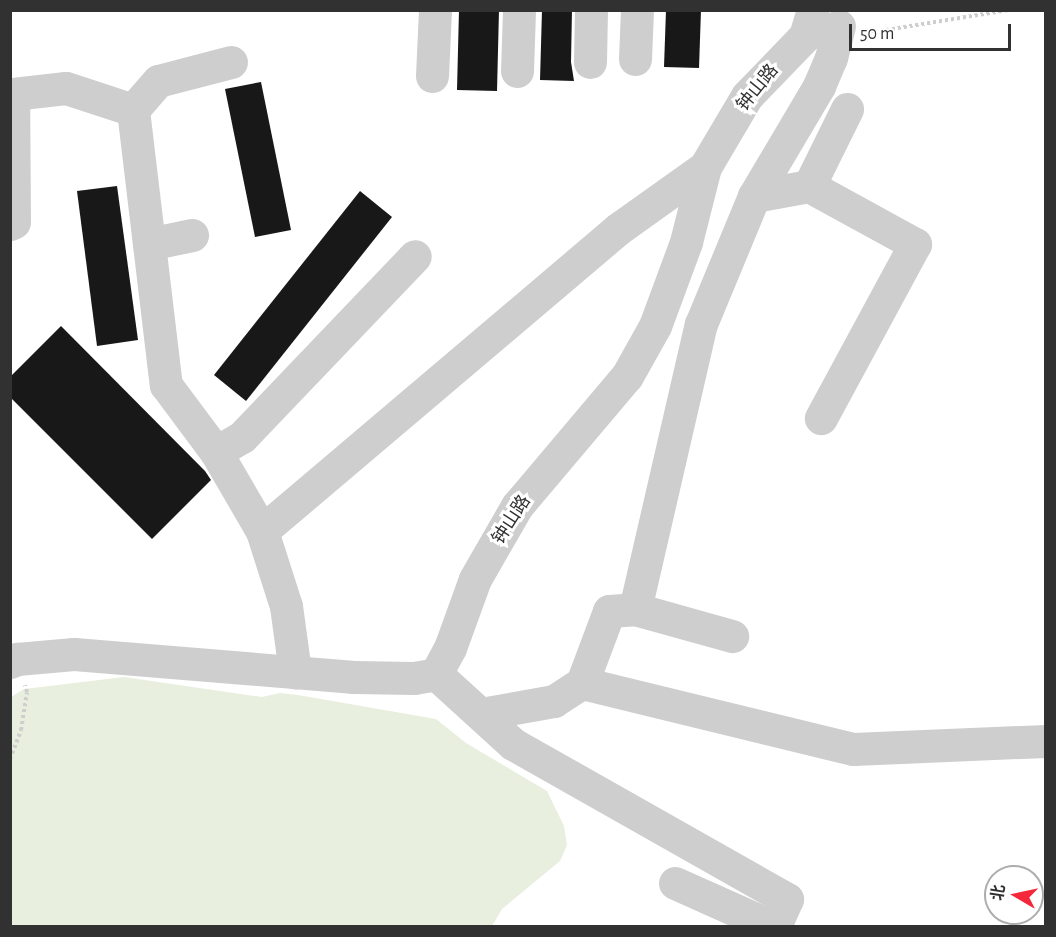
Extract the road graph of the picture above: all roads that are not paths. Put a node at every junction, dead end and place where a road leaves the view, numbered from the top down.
1 (435, 10) edge
2 (519, 10) edge
3 (591, 10) edge
4 (638, 10) edge
5 (826, 18) edge
6 (635, 59) dead end
7 (231, 62) dead end
8 (590, 62) dead end
9 (518, 71) dead end
10 (432, 76) dead end
11 (847, 109) dead end
12 (133, 111) junction
13 (705, 166) junction
14 (809, 186) junction
15 (754, 196) junction
16 (10, 224) edge
17 (192, 235) dead end
18 (149, 244) junction
19 (415, 256) dead end
20 (821, 418) dead end
21 (216, 452) junction
22 (262, 531) junction
23 (635, 609) junction
24 (732, 636) dead end
25 (14, 660) edge
26 (295, 672) junction
27 (436, 674) junction
28 (582, 683) junction
29 (481, 714) junction
30 (1046, 741) edge
31 (675, 883) dead end
32 (773, 927) edge

1 - 10 street
2 - 9 street
3 - 8 street
4 - 6 street
5 - 13 street, 钟山路
5 - 15 street
7 - 12 street
11 - 14 street
12 - 16 street
12 - 18 street
13 - 22 street
13 - 27 street, 钟山路
14 - 15 street
14 - 20 street
15 - 23 street
17 - 18 street
18 - 21 street
19 - 21 street
21 - 22 street
22 - 26 street
23 - 24 street
23 - 28 street
25 - 26 street
26 - 27 street
27 - 29 street
28 - 29 street
28 - 30 street
29 - 32 street
31 - 32 street

